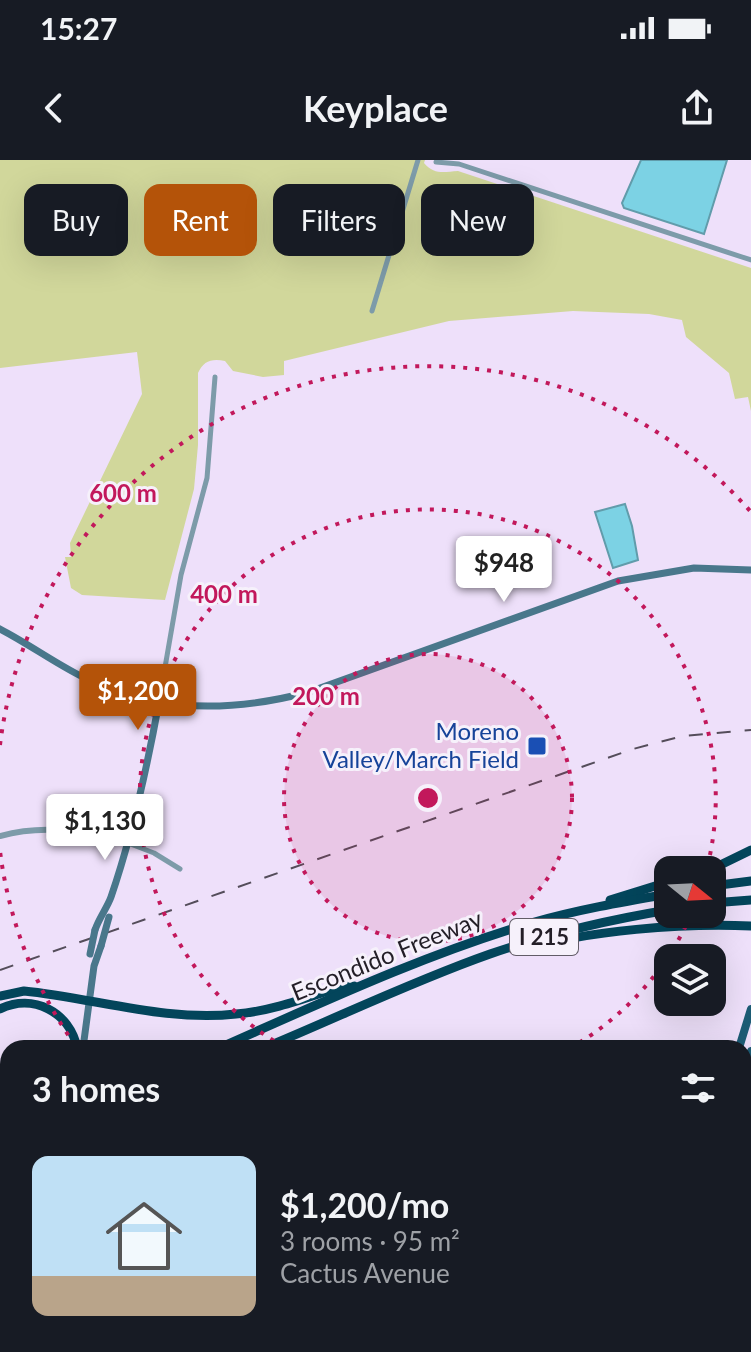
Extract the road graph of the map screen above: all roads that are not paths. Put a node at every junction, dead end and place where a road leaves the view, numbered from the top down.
1 (418, 160) edge
2 (436, 162) edge
3 (751, 260) edge
4 (372, 311) dead end
5 (215, 377) dead end
6 (751, 570) edge
7 (0, 629) edge
8 (159, 702) junction
9 (0, 836) edge
10 (128, 843) junction
11 (751, 850) edge
12 (726, 862) edge
13 (180, 869) dead end
14 (751, 881) edge
15 (726, 884) edge
16 (654, 886) edge
17 (654, 896) edge
18 (751, 900) edge
19 (110, 901) junction
20 (726, 902) edge
21 (577, 910) junction
22 (654, 912) edge
23 (751, 926) edge
24 (94, 966) junction
25 (425, 980) junction
26 (361, 985) junction
27 (0, 996) edge
28 (90, 1000) junction
29 (0, 1009) edge
30 (751, 1009) edge
31 (318, 1025) junction
32 (75, 1040) edge
33 (84, 1040) edge
34 (236, 1040) edge
35 (283, 1040) edge
36 (291, 1040) edge
37 (741, 1040) edge

1 - 4 street
2 - 3 street
5 - 8 street
6 - 8 main road
7 - 8 main road
8 - 10 main road
9 - 10 street
10 - 13 street
10 - 19 main road
11 - 12 highway
14 - 15 highway
16 - 21 highway
17 - 21 highway, Escondido Freeway / I 215
18 - 20 highway
19 - 24 main road, bridge
19 - 24 main road, bridge
21 - 26 highway, Escondido Freeway / I 215
22 - 25 highway, Escondido Freeway / I 215
23 - 25 highway
24 - 28 main road
25 - 31 highway, Escondido Freeway / I 215
26 - 28 highway
26 - 34 highway, Escondido Freeway / I 215
27 - 28 highway
28 - 33 main road
29 - 32 highway
30 - 37 main road
31 - 35 highway, Escondido Freeway / I 215
31 - 36 highway

